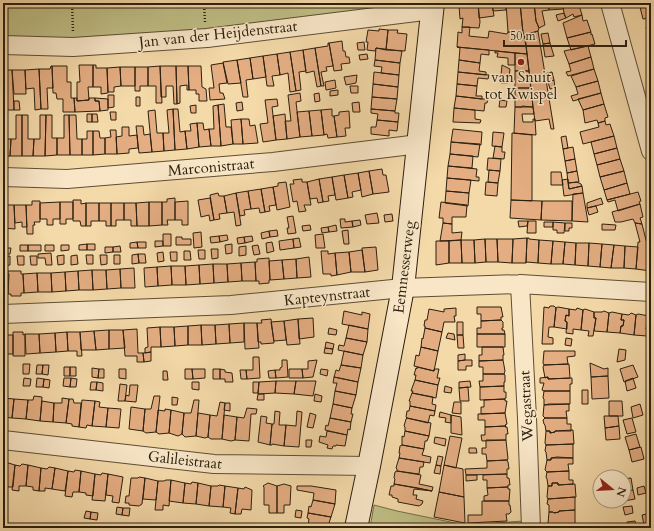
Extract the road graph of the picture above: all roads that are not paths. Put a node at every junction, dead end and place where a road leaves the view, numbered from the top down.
1 (610, 3) edge
2 (432, 6) edge
3 (3, 45) edge
4 (419, 144) junction
5 (651, 151) edge
6 (3, 177) edge
7 (520, 284) junction
8 (403, 288) junction
9 (651, 292) edge
10 (3, 314) edge
11 (3, 440) edge
12 (369, 466) junction
13 (356, 528) edge
14 (531, 528) edge

1 - 5 street
2 - 3 street, Jan van der Heijdenstraat
2 - 4 street, Eemnesserweg
4 - 6 street, Marconistraat
4 - 8 street, Eemnesserweg
7 - 8 street, Kapteynstraat
7 - 9 street, Kapteynstraat
7 - 14 street, Wegastraat
8 - 10 street, Kapteynstraat
8 - 12 street, Eemnesserweg
11 - 12 street, Galileistraat
12 - 13 street, Eemnesserweg

